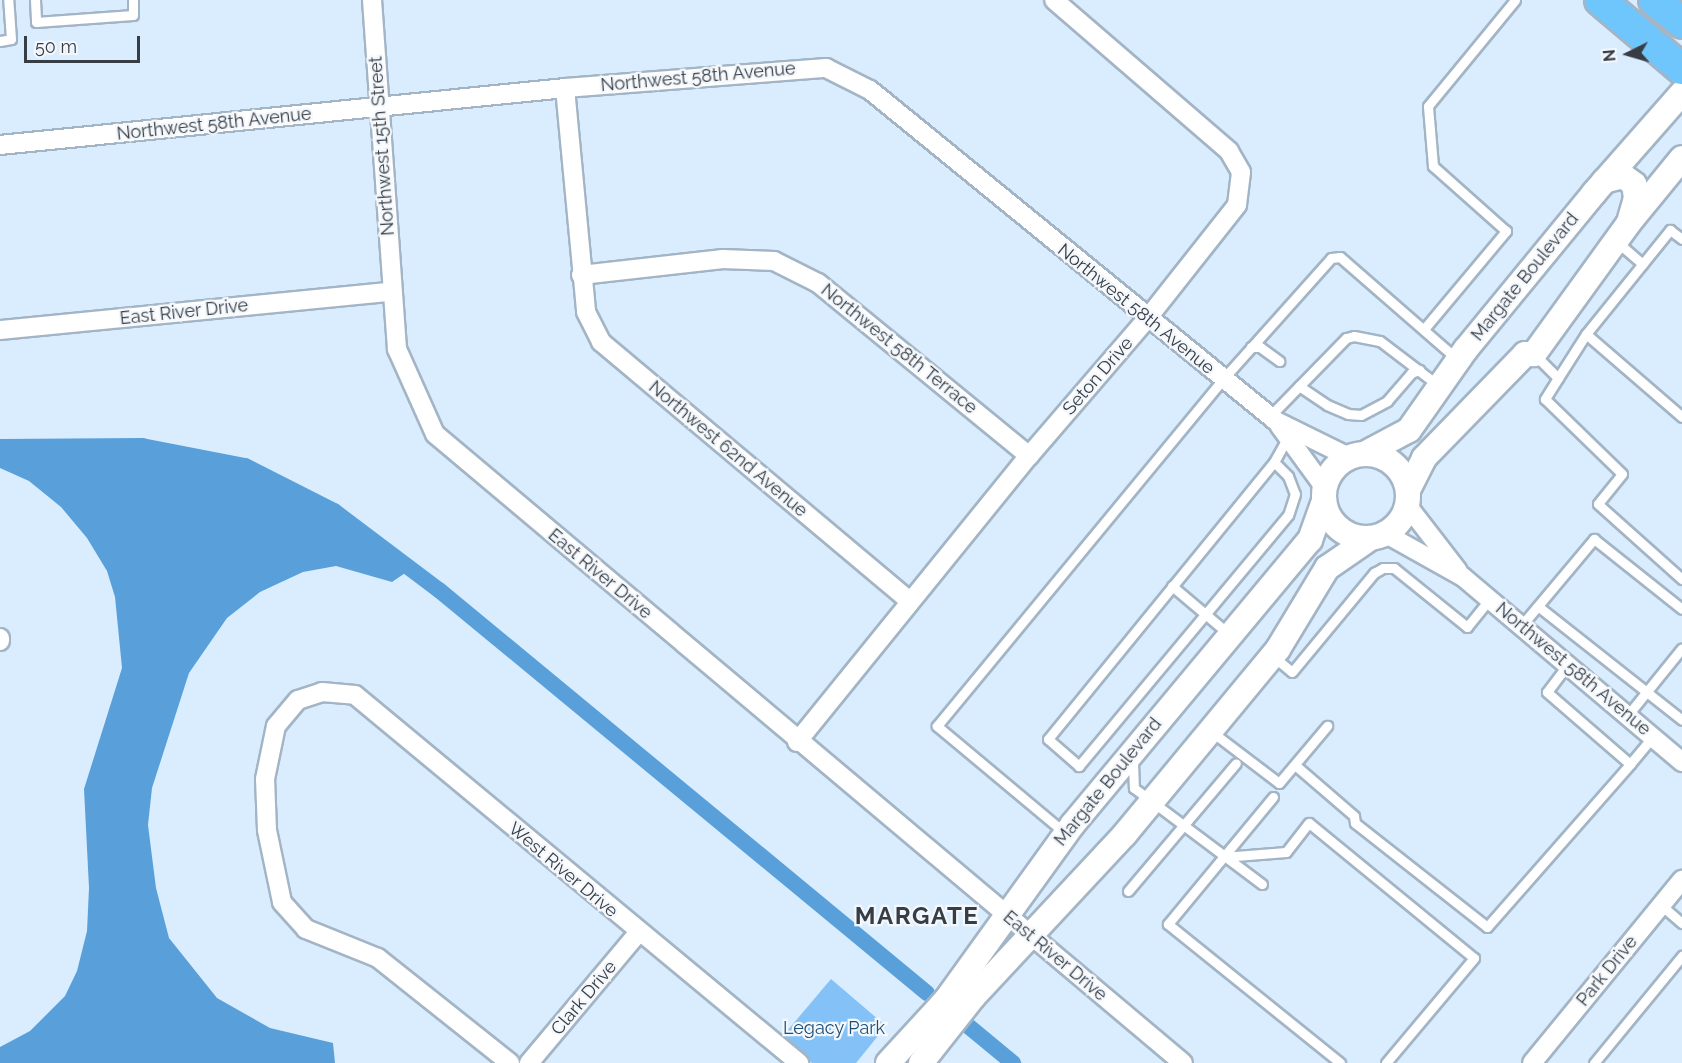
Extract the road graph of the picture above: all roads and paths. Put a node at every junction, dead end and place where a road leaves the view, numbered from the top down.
1 (8, 0) edge
2 (35, 0) edge
3 (133, 0) edge
4 (372, 0) edge
5 (1054, 0) edge
6 (1515, 0) edge
7 (1600, 0) edge
8 (1654, 0) edge
9 (1682, 23) edge
10 (0, 41) edge
11 (1682, 69) edge
12 (565, 88) junction
13 (1682, 93) edge
14 (379, 107) junction
15 (0, 145) edge
16 (1682, 158) edge
17 (1604, 182) junction
18 (1622, 233) junction
19 (1682, 239) edge
20 (1642, 264) junction
21 (581, 275) junction
22 (391, 292) junction
23 (1148, 320) junction
24 (1424, 329) junction
25 (0, 330) edge
26 (1586, 334) junction
27 (1251, 347) junction
28 (1534, 354) junction
29 (1458, 360) junction
30 (1279, 361) dead end
31 (1419, 370) junction
32 (1558, 378) junction
33 (1223, 379) junction
34 (1299, 386) junction
35 (1439, 386) junction
36 (1682, 417) edge
37 (1273, 418) junction
38 (1288, 437) junction
39 (1356, 455) junction
40 (1029, 456) junction
41 (1274, 462) junction
42 (1324, 494) junction
43 (1407, 497) junction
44 (1377, 536) junction
45 (1463, 577) junction
46 (1682, 579) edge
47 (1172, 586) junction
48 (1490, 599) junction
49 (910, 602) junction
50 (1539, 607) junction
51 (1682, 609) edge
52 (1204, 614) junction
53 (1521, 626) junction
54 (1230, 635) junction
55 (1682, 648) edge
56 (1272, 656) junction
57 (1567, 665) junction
58 (1646, 691) junction
59 (1627, 716) junction
60 (1682, 720) edge
61 (1327, 726) dead end
62 (1210, 731) junction
63 (1653, 737) junction
64 (797, 741) junction
65 (1137, 747) junction
66 (1682, 762) edge
67 (1236, 764) dead end
68 (1630, 764) junction
69 (1295, 765) junction
70 (1273, 797) dead end
71 (1152, 801) junction
72 (1185, 825) junction
73 (1065, 833) junction
74 (1223, 856) junction
75 (1682, 880) edge
76 (1262, 884) dead end
77 (1128, 891) dead end
78 (1661, 905) junction
79 (1006, 915) junction
80 (1682, 923) edge
81 (638, 933) junction
82 (1031, 936) junction
83 (1682, 956) edge
84 (510, 1063) edge
85 (529, 1063) edge
86 (799, 1063) edge
87 (888, 1063) edge
88 (921, 1063) edge
89 (1183, 1063) edge
90 (1340, 1063) edge
91 (1386, 1063) edge
92 (1532, 1063) edge
93 (1594, 1063) edge

1 - 10 lane
2 - 3 lane
4 - 14 street, Northwest 15th Street
5 - 23 street, Seton Drive
6 - 24 lane
7 - 11 main road
8 - 9 main road
12 - 14 street, Northwest 58th Avenue
12 - 21 street, Northwest 62nd Avenue
12 - 23 street, Northwest 58th Avenue
13 - 17 street, Margate Boulevard
14 - 15 street, Northwest 58th Avenue
14 - 22 street, Northwest 15th Street
16 - 18 street
17 - 18 street
17 - 29 street, Margate Boulevard
18 - 20 lane
18 - 28 street
19 - 20 lane
20 - 26 lane
21 - 40 street, Northwest 58th Terrace
21 - 49 street, Northwest 62nd Avenue
22 - 25 street, East River Drive
22 - 64 street, East River Drive
23 - 33 street, Northwest 58th Avenue
23 - 40 street, Seton Drive
24 - 27 lane
24 - 29 lane
26 - 32 lane
26 - 36 lane
27 - 30 lane
27 - 33 lane
28 - 32 lane
28 - 43 street
29 - 35 street, Margate Boulevard
31 - 34 lane
31 - 34 lane
31 - 35 lane
32 - 46 lane
33 - 37 street, Northwest 58th Avenue
33 - 73 lane
34 - 37 lane
35 - 39 street, Margate Boulevard
37 - 38 street, Northwest 58th Avenue
37 - 39 street, Northwest 58th Avenue
38 - 41 lane
38 - 42 street, Northwest 58th Avenue
39 - 42 street
39 - 43 street
40 - 49 street, Seton Drive
41 - 47 lane
41 - 52 lane
42 - 44 street
42 - 54 street, Margate Boulevard
43 - 44 street
43 - 45 street, Northwest 58th Avenue
44 - 45 street, Northwest 58th Avenue
44 - 56 street
45 - 48 street, Northwest 58th Avenue
47 - 52 lane
47 - 52 lane
48 - 53 street, Northwest 58th Avenue
48 - 56 lane
49 - 64 street, Seton Drive
50 - 51 lane
50 - 53 lane
50 - 58 lane
52 - 54 lane
53 - 57 street, Northwest 58th Avenue
54 - 65 street, Margate Boulevard
55 - 58 lane
56 - 62 street
57 - 59 street, Northwest 58th Avenue
57 - 68 lane
58 - 59 lane
58 - 60 lane
59 - 63 street, Northwest 58th Avenue
61 - 69 lane
62 - 69 lane
62 - 71 street
63 - 66 street, Northwest 58th Avenue
63 - 68 lane
64 - 79 street, East River Drive
65 - 71 lane
65 - 73 street, Margate Boulevard
67 - 72 lane
68 - 69 lane
70 - 74 lane
71 - 72 lane
71 - 82 street
72 - 74 lane
72 - 77 lane
73 - 79 street, Margate Boulevard
74 - 76 lane
74 - 90 lane
74 - 91 lane
75 - 78 street, Park Drive
78 - 80 lane
78 - 92 street, Park Drive
79 - 82 street, East River Drive
79 - 87 street, Margate Boulevard
81 - 84 street, West River Drive
81 - 85 street, Clark Drive
81 - 86 street, West River Drive
82 - 88 street
82 - 89 street, East River Drive
83 - 93 lane

